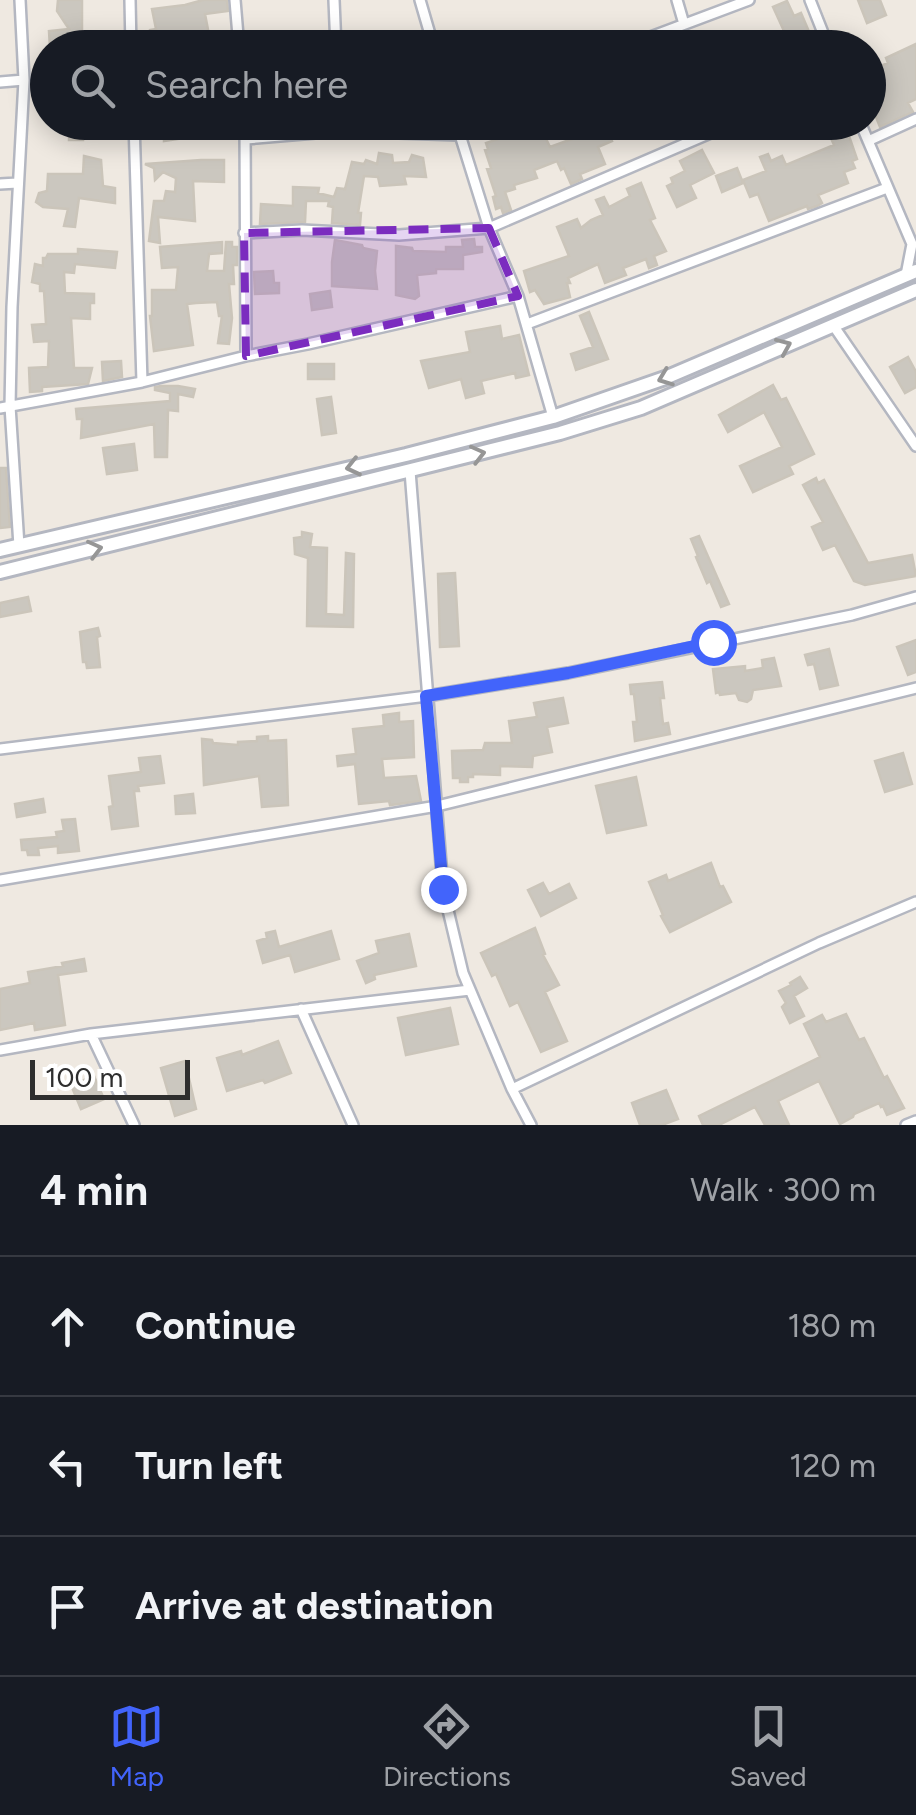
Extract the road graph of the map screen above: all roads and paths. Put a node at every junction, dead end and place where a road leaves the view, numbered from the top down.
1 (20, 0) edge
2 (130, 0) edge
3 (235, 0) edge
4 (334, 0) edge
5 (420, 0) edge
6 (677, 0) edge
7 (748, 0) edge
8 (810, 0) edge
9 (684, 24) junction
10 (131, 30) edge
11 (238, 30) edge
12 (335, 30) edge
13 (429, 30) edge
14 (668, 30) edge
15 (822, 30) edge
16 (24, 80) junction
17 (0, 82) edge
18 (916, 119) edge
19 (886, 133) edge
20 (135, 140) edge
21 (246, 140) edge
22 (460, 140) edge
23 (694, 140) edge
24 (868, 141) edge
25 (17, 183) junction
26 (0, 184) edge
27 (887, 188) junction
28 (488, 228) junction
29 (244, 232) junction
30 (914, 245) edge
31 (911, 273) edge
32 (916, 290) edge
33 (518, 296) junction
34 (6, 308) edge
35 (527, 324) junction
36 (833, 325) junction
37 (246, 356) junction
38 (142, 382) junction
39 (5, 407) edge
40 (554, 417) junction
41 (916, 446) edge
42 (429, 449) junction
43 (435, 464) junction
44 (410, 471) junction
45 (19, 546) junction
46 (0, 550) edge
47 (0, 572) edge
48 (916, 597) edge
49 (916, 688) edge
50 (426, 696) junction
51 (0, 748) edge
52 (437, 806) junction
53 (0, 880) edge
54 (916, 902) edge
55 (470, 990) junction
56 (301, 1010) junction
57 (91, 1034) junction
58 (0, 1050) edge
59 (512, 1089) junction
60 (916, 1121) edge
61 (134, 1125) edge
62 (353, 1125) edge
63 (532, 1125) edge
64 (906, 1125) edge

1 - 16 street
2 - 10 street
3 - 11 street
4 - 12 street
5 - 13 street
6 - 9 street
7 - 9 street
8 - 15 street
9 - 14 street
16 - 17 street
16 - 25 street
18 - 19 street
20 - 38 street
21 - 29 street
22 - 28 street
23 - 28 street
24 - 27 street
25 - 26 street
25 - 34 street
27 - 30 street
27 - 35 street
28 - 29 street
28 - 33 street
29 - 37 street
30 - 31 street
31 -> 40 main road
32 - 36 main road
33 - 35 street
33 - 37 street
34 - 39 street
35 - 40 street
36 - 41 street
43 -> 36 main road
37 - 38 street
38 - 39 street
39 - 45 street
40 - 42 main road
42 - 43 main road
42 -> 45 main road
43 - 44 main road
47 -> 44 main road
44 - 50 street
45 - 46 main road
48 - 50 street
49 - 52 street
50 - 51 street
50 - 52 street
52 - 53 street
52 - 55 street
54 - 59 street
55 - 56 street
55 - 59 street
56 - 57 street
56 - 62 street
57 - 58 street
57 - 61 street
59 - 63 street
60 - 64 street

